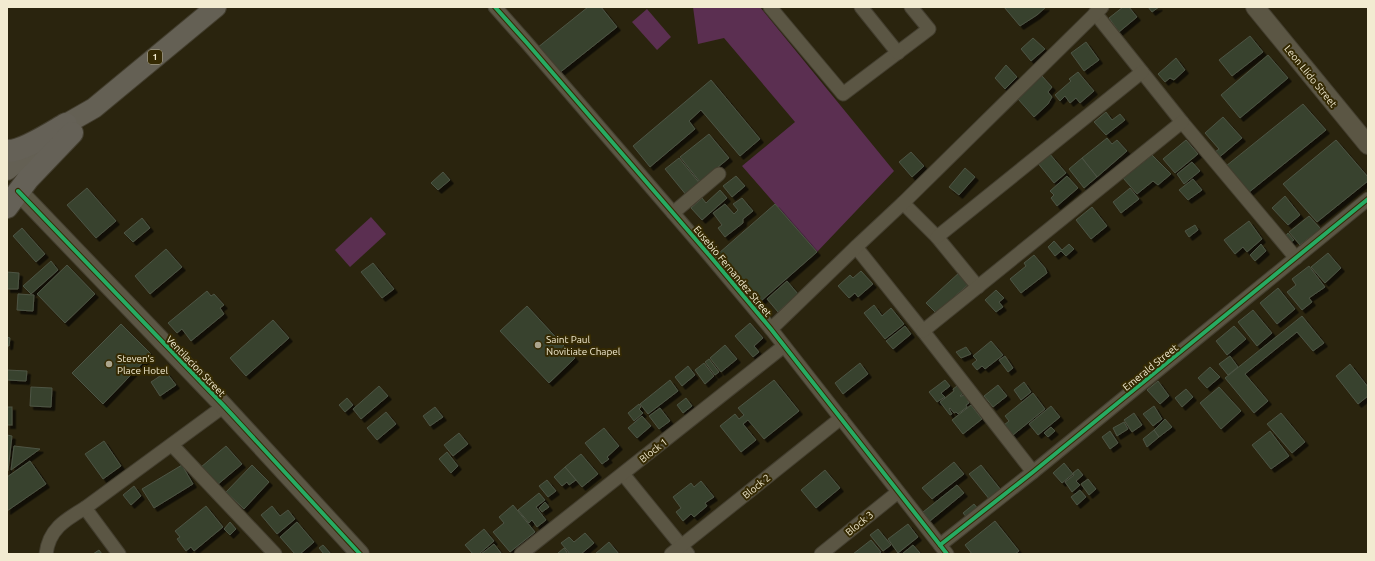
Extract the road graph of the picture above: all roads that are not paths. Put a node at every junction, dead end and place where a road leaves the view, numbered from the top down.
1 (216, 7) edge
2 (495, 7) edge
3 (770, 7) edge
4 (861, 7) edge
5 (911, 7) edge
6 (1255, 7) edge
7 (1098, 10) edge
8 (898, 53) junction
9 (1142, 72) junction
10 (1182, 122) junction
11 (69, 129) junction
12 (1368, 145) edge
13 (7, 151) edge
14 (7, 170) edge
15 (719, 174) dead end
16 (11, 194) edge
17 (1368, 199) edge
18 (903, 203) junction
19 (673, 213) junction
20 (937, 236) junction
21 (856, 247) junction
22 (1296, 258) junction
23 (978, 288) junction
24 (771, 329) junction
25 (924, 331) junction
26 (784, 346) junction
27 (224, 406) junction
28 (841, 418) junction
29 (172, 445) junction
30 (1033, 472) junction
31 (622, 474) junction
32 (898, 492) junction
33 (85, 508) junction
34 (944, 550) edge
35 (680, 551) edge
36 (270, 552) edge
37 (46, 554) edge
38 (119, 554) edge
39 (360, 554) edge
40 (521, 554) edge
41 (821, 554) edge

1 - 11 main road, 1
2 - 19 street, Eusebio Fernandez Street
3 - 8 street
4 - 8 street
5 - 8 street
6 - 12 street, Leon Llido Street
7 - 9 street
7 - 18 street
9 - 10 street
9 - 20 street
10 - 22 street
10 - 23 street
11 - 13 highway
11 - 14 main road, 1
11 - 16 highway
15 - 19 street
16 - 27 street, Ventilacion Street
17 - 22 street, Emerald Street
18 - 20 street
18 - 21 street
19 - 24 street, Eusebio Fernandez Street
20 - 23 street
21 - 24 street
21 - 25 street
22 - 30 street, Emerald Street
23 - 25 street
24 - 26 street, Eusebio Fernandez Street
25 - 30 street
26 - 28 street, Eusebio Fernandez Street
26 - 31 street, Block 1
27 - 29 street
27 - 39 street, Ventilacion Street
28 - 32 street, Eusebio Fernandez Street
28 - 35 street, Block 2
29 - 33 street
29 - 36 street
30 - 34 street, Emerald Street
31 - 35 street
31 - 40 street, Block 1
32 - 34 street, Eusebio Fernandez Street
32 - 41 street, Block 3
33 - 37 street
33 - 38 street

